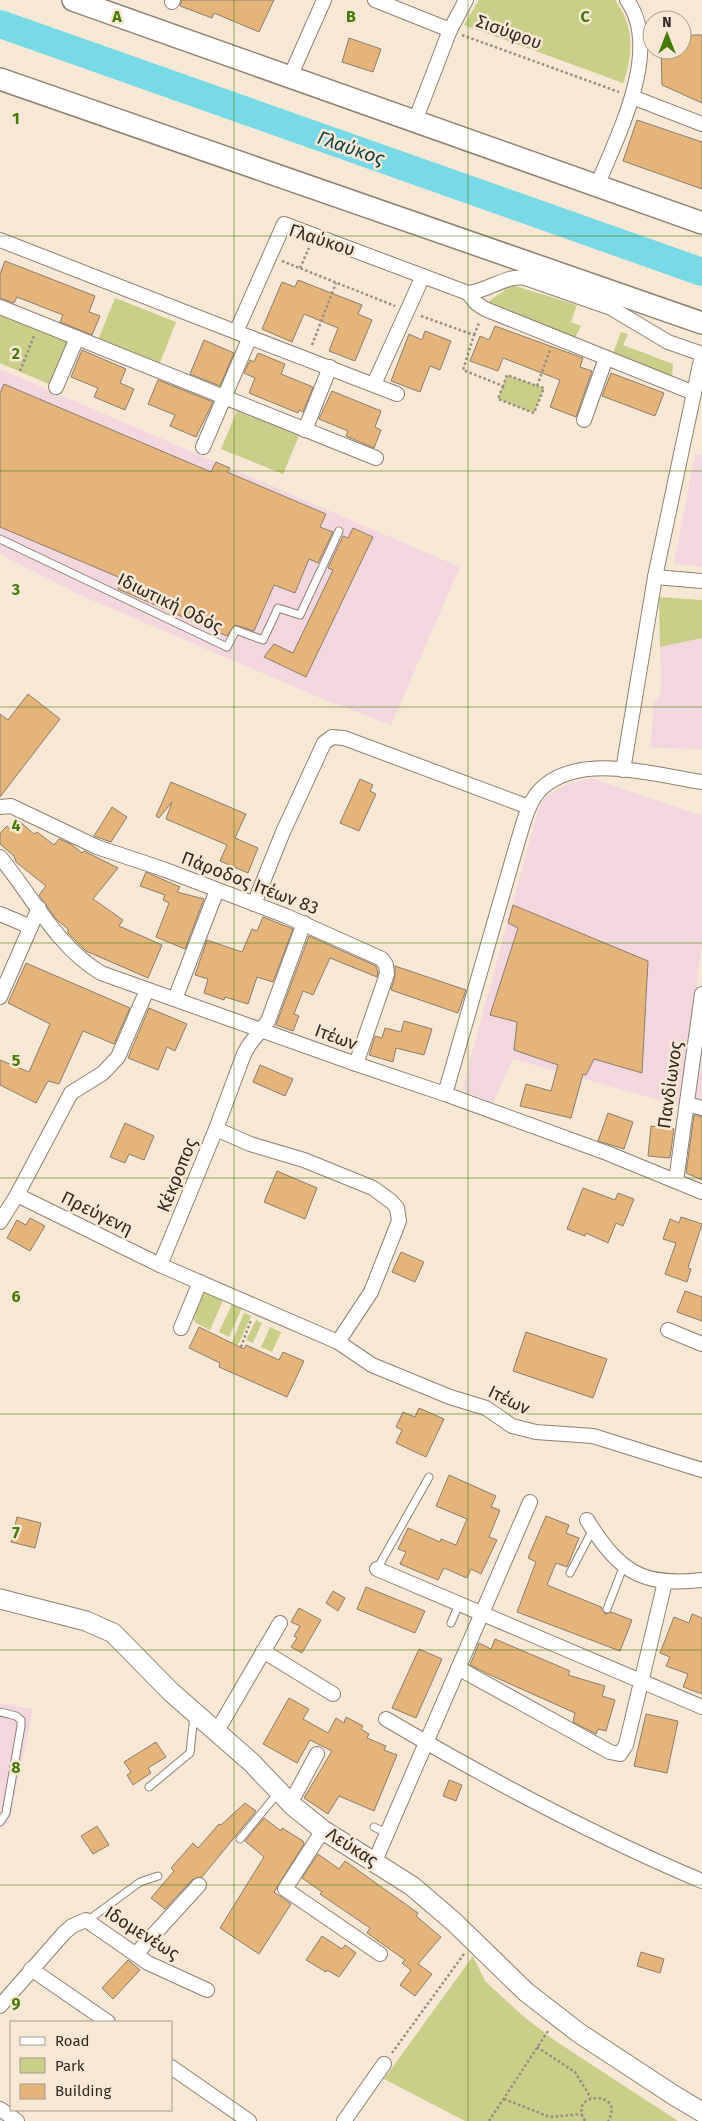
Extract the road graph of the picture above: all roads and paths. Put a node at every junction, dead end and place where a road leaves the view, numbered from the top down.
1 (74, 0) edge
2 (324, 0) edge
3 (375, 0) edge
4 (466, 0) edge
5 (627, 0) edge
6 (450, 30) junction
7 (290, 77) junction
8 (0, 80) edge
9 (632, 97) junction
10 (415, 121) junction
11 (702, 124) edge
12 (597, 186) junction
13 (702, 223) edge
14 (315, 235) junction
15 (0, 240) edge
16 (269, 255) junction
17 (300, 268) junction
18 (423, 276) junction
19 (336, 283) junction
20 (468, 293) junction
21 (0, 307) edge
22 (407, 310) junction
23 (40, 323) junction
24 (702, 323) edge
25 (236, 332) junction
26 (250, 337) junction
27 (77, 338) junction
28 (555, 338) junction
29 (702, 354) edge
30 (307, 358) junction
31 (606, 358) junction
32 (330, 367) junction
33 (20, 371) dead end
34 (374, 384) junction
35 (503, 386) junction
36 (538, 386) junction
37 (56, 387) dead end
38 (397, 394) dead end
39 (694, 394) junction
40 (224, 397) junction
41 (584, 420) dead end
42 (305, 430) junction
43 (203, 447) dead end
44 (376, 458) dead end
45 (340, 531) dead end
46 (0, 539) edge
47 (655, 577) junction
48 (702, 581) edge
49 (623, 770) junction
50 (702, 782) edge
51 (0, 807) edge
52 (529, 807) junction
53 (0, 857) edge
54 (217, 890) junction
55 (254, 904) junction
56 (39, 908) junction
57 (0, 914) edge
58 (304, 923) junction
59 (31, 927) junction
60 (147, 990) junction
61 (702, 994) edge
62 (0, 997) edge
63 (175, 999) junction
64 (261, 1029) junction
65 (698, 1048) edge
66 (356, 1064) junction
67 (445, 1094) junction
68 (687, 1104) junction
69 (702, 1108) edge
70 (216, 1129) junction
71 (676, 1181) junction
72 (702, 1192) edge
73 (17, 1195) junction
74 (0, 1222) edge
75 (160, 1264) junction
76 (200, 1282) junction
77 (256, 1308) junction
78 (181, 1328) dead end
79 (668, 1330) dead end
80 (338, 1342) junction
81 (702, 1344) edge
82 (241, 1347) dead end
83 (702, 1470) edge
84 (429, 1477) dead end
85 (530, 1502) dead end
86 (590, 1524) joint
87 (624, 1565) junction
88 (377, 1569) joint
89 (570, 1573) dead end
90 (702, 1580) edge
91 (664, 1582) junction
92 (0, 1599) edge
93 (459, 1604) junction
94 (607, 1609) dead end
95 (482, 1613) junction
96 (280, 1623) dead end
97 (451, 1623) dead end
98 (263, 1651) junction
99 (458, 1668) junction
100 (642, 1680) junction
101 (333, 1694) dead end
102 (702, 1707) edge
103 (0, 1712) edge
104 (194, 1713) junction
105 (386, 1719) dead end
106 (217, 1731) junction
107 (426, 1742) junction
108 (317, 1754) dead end
109 (149, 1787) dead end
110 (284, 1798) junction
111 (0, 1822) edge
112 (323, 1830) junction
113 (240, 1839) dead end
114 (375, 1861) junction
115 (158, 1876) dead end
116 (702, 1880) edge
117 (199, 1885) dead end
118 (87, 1921) junction
119 (473, 1941) junction
120 (136, 1954) junction
121 (380, 1954) dead end
122 (31, 1969) junction
123 (208, 1990) dead end
124 (0, 2006) edge
125 (557, 2017) junction
126 (107, 2021) edge
127 (537, 2047) junction
128 (384, 2064) joint
129 (172, 2068) edge
130 (591, 2098) junction
131 (504, 2099) junction
132 (0, 2109) edge
133 (702, 2112) edge
134 (582, 2114) junction
135 (611, 2120) edge
136 (17, 2121) edge
137 (249, 2121) edge
138 (344, 2121) edge
139 (489, 2121) edge
140 (585, 2121) edge

1 - 7 main road
2 - 7 street
3 - 6 street, Σισύφου
4 - 6 street
5 - 9 street
6 - 9 path, Σισύφου
6 - 10 street
7 - 10 main road
8 - 24 main road
9 - 11 street
9 - 12 street
10 - 12 main road
12 - 13 main road
14 - 16 street, Γλαύκου
14 - 17 path
14 - 18 street, Γλαύκου
15 - 25 street
16 - 17 path
16 - 25 street, Γλαύκου
17 - 19 path
18 - 20 street, Γλαύκου
18 - 22 street
19 - 22 path
19 - 30 path
20 - 28 street
20 - 29 street
21 - 23 street
22 - 34 street
22 - 35 path
23 - 27 street
23 - 33 path
25 - 26 street
26 - 30 street
26 - 40 street
27 - 37 street
27 - 40 street
28 - 31 street
28 - 36 path
29 - 39 street
30 - 32 street
31 - 39 street
31 - 41 street
32 - 34 street
32 - 42 street
34 - 38 street
35 - 36 path
35 - 36 path
39 - 47 street
40 - 42 street
40 - 43 street
42 - 44 street
45 - 46 lane, Ιδιωτική Οδός
47 - 48 street
47 - 49 street
49 - 50 street
49 - 52 street
51 - 54 street, Πάροδος Ιτέων 83
52 - 55 street
52 - 67 street
53 - 56 street, Ιτέων
54 - 55 street, Πάροδος Ιτέων 83
54 - 63 street
55 - 58 street, Πάροδος Ιτέων 83
56 - 59 street
56 - 60 street, Ιτέων
57 - 59 street
58 - 64 street, Κέκροπος
58 - 66 street, Πάροδος Ιτέων 83
59 - 62 street
60 - 63 street, Ιτέων
60 - 73 street
61 - 65 street, Πανδίωνος
63 - 64 street, Ιτέων
64 - 66 street, Ιτέων
64 - 70 street, Κέκροπος
65 - 68 street, Πανδίωνος
66 - 67 street, Ιτέων
67 - 71 street, Ιτέων
68 - 69 street
68 - 71 street, Πανδίωνος
70 - 75 street, Κέκροπος
70 - 80 street
71 - 72 street, Ιτέων
73 - 74 street
73 - 75 street, Πρεύγενη
75 - 76 street
76 - 77 street
76 - 78 street
77 - 80 street
77 - 82 path
79 - 81 street
80 - 83 street, Ιτέων
84 - 88 lane
85 - 95 street
86 - 87 street
86 - 89 lane
87 - 91 street
87 - 94 lane
88 - 93 street
90 - 91 street
91 - 100 street
92 - 104 street, Λεύκας
93 - 95 street
93 - 97 lane
95 - 99 street
95 - 100 street
96 - 98 street
98 - 101 street
98 - 106 street
99 - 100 street
99 - 107 street
100 - 102 street
103 - 111 lane
104 - 106 street, Λεύκας
104 - 109 lane
105 - 107 street
106 - 110 street, Λεύκας
107 - 114 street
107 - 116 street
108 - 110 street
110 - 112 street, Λεύκας
110 - 113 lane
112 - 114 street, Λεύκας
112 - 121 street
114 - 119 street, Λεύκας
115 - 118 lane
117 - 120 street
118 - 120 street, Ιδομενέως
118 - 122 street, Ιδομενέως
119 - 125 street, Λεύκας
119 - 128 path
120 - 123 street, Ιδομενέως
122 - 124 street, Ιδομενέως
122 - 126 street
125 - 127 path
125 - 133 street, Λεύκας
127 - 130 path
127 - 131 path
128 - 138 street
129 - 137 street
130 - 134 path
130 - 135 path
131 - 134 path
131 - 139 path
132 - 136 street
134 - 140 path

